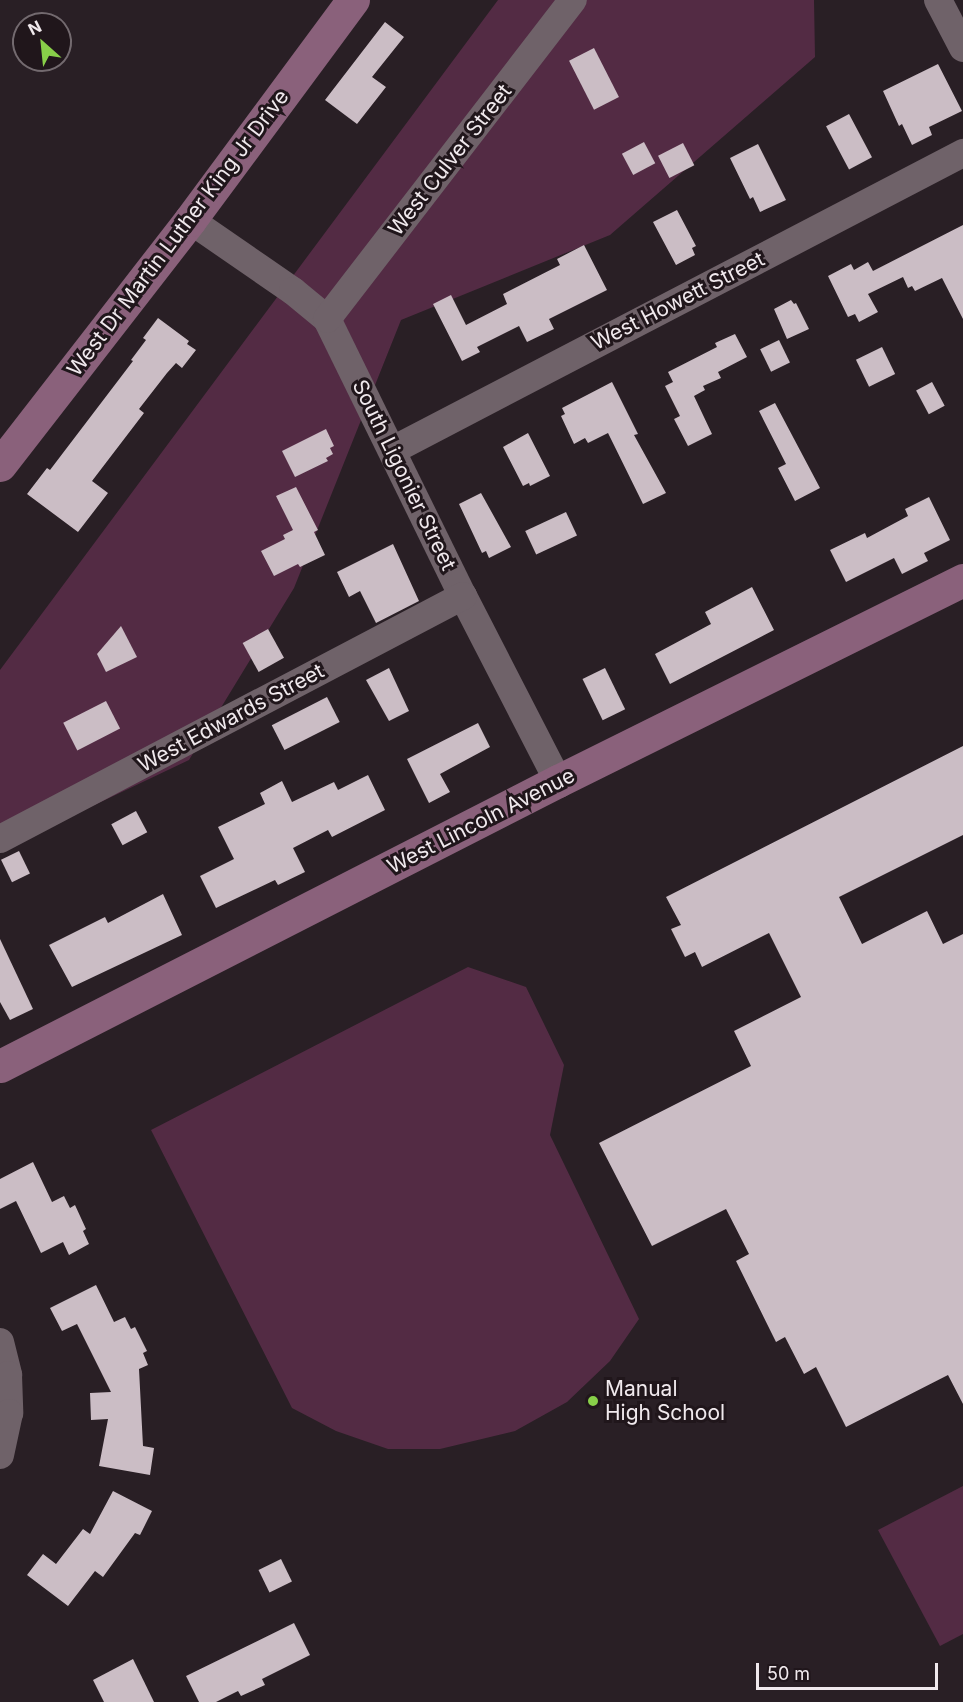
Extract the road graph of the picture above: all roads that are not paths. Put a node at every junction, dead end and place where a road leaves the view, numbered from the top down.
1 (353, 0) edge
2 (573, 0) edge
3 (938, 0) edge
4 (963, 48) edge
5 (963, 153) edge
6 (190, 220) junction
7 (327, 319) junction
8 (393, 450) junction
9 (0, 465) edge
10 (963, 579) edge
11 (463, 596) junction
12 (558, 781) junction
13 (0, 839) edge
14 (0, 1066) edge
15 (0, 1342) edge
16 (0, 1455) edge

1 - 6 main road, West Dr Martin Luther King Jr Drive
2 - 7 street, West Culver Street
3 - 4 street
5 - 8 street, West Howett Street
6 - 7 street, South Ligonier Street
6 - 9 main road, West Dr Martin Luther King Jr Drive
7 - 8 street, South Ligonier Street
8 - 11 street, South Ligonier Street
10 - 12 main road, West Lincoln Avenue
11 - 12 street, South Ligonier Street
11 - 13 street, West Edwards Street
12 - 14 main road, West Lincoln Avenue
15 - 16 street

